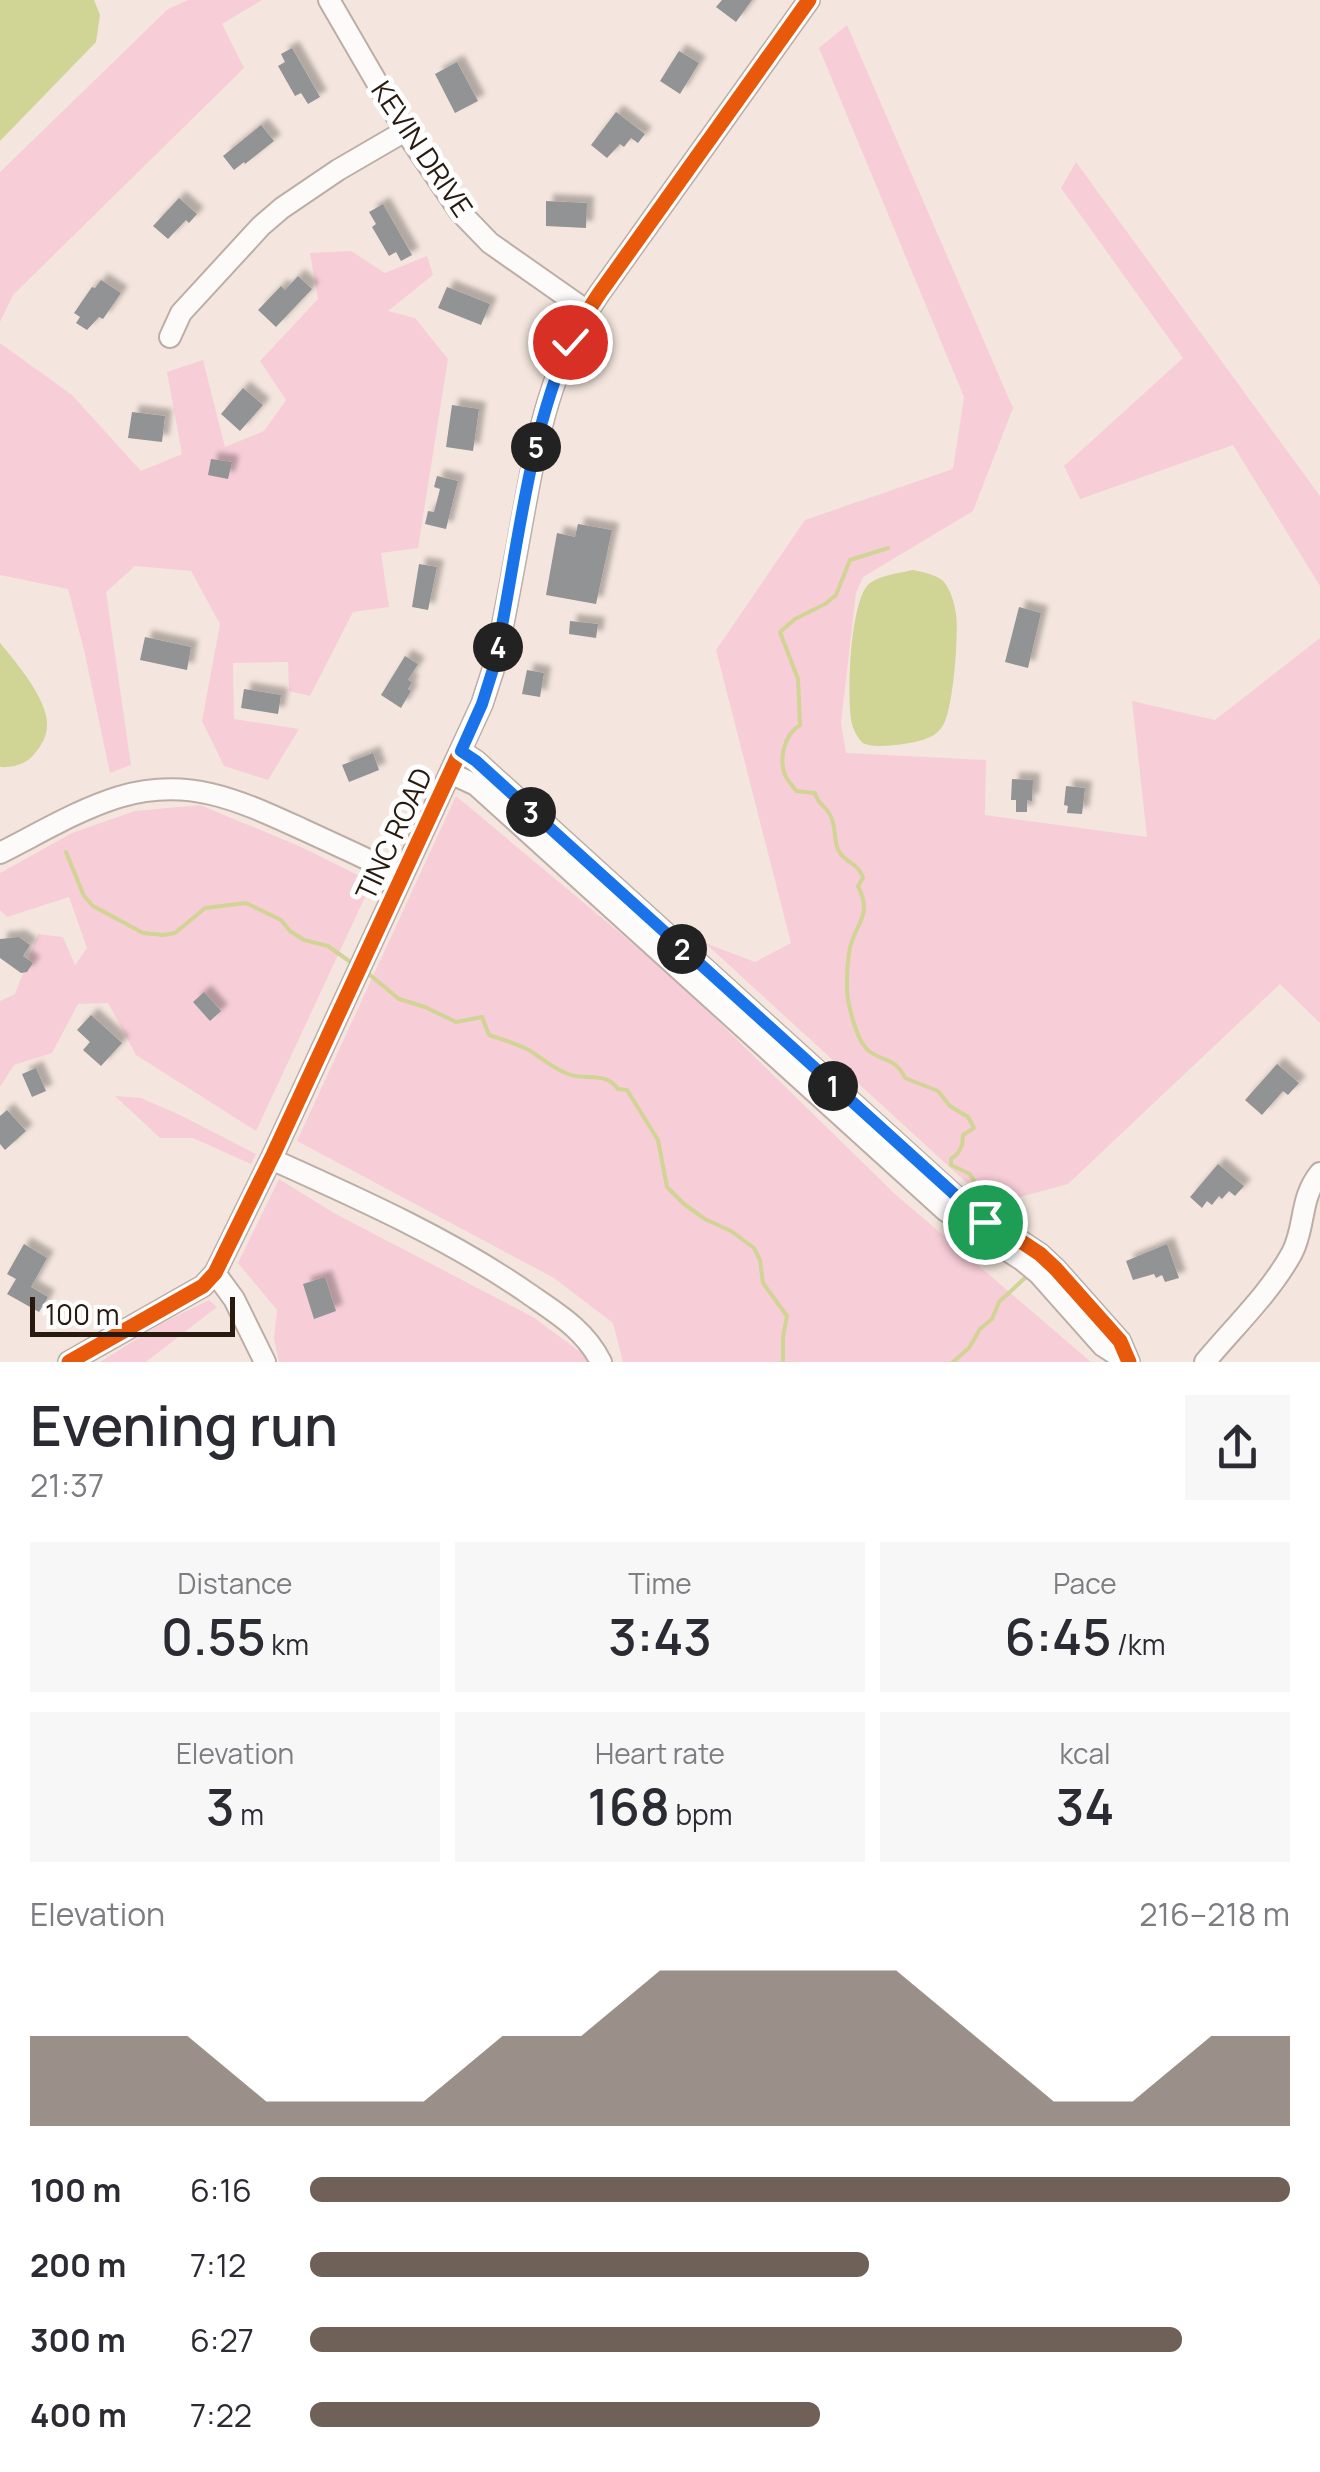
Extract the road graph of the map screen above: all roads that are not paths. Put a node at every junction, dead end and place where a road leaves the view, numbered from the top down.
1 (329, 0) edge
2 (808, 0) edge
3 (405, 132) junction
4 (587, 311) junction
5 (170, 338) dead end
6 (461, 751) junction
7 (450, 773) junction
8 (0, 854) edge
9 (402, 876) junction
10 (272, 1159) junction
11 (1320, 1173) edge
12 (215, 1272) junction
13 (69, 1362) edge
14 (265, 1362) edge
15 (601, 1362) edge
16 (1129, 1362) edge
17 (1205, 1362) edge

1 - 3 street, KEVIN DRIVE
2 - 4 street, TINC ROAD
3 - 4 street, KEVIN DRIVE
3 - 5 street
4 - 6 street, TINC ROAD
6 - 7 street, TINC ROAD
6 - 16 street
7 - 9 street, TINC ROAD
7 - 16 street
8 - 9 street
9 - 10 street, TINC ROAD
10 - 12 street, TINC ROAD
10 - 15 street
11 - 17 street
12 - 13 street
12 - 14 street

